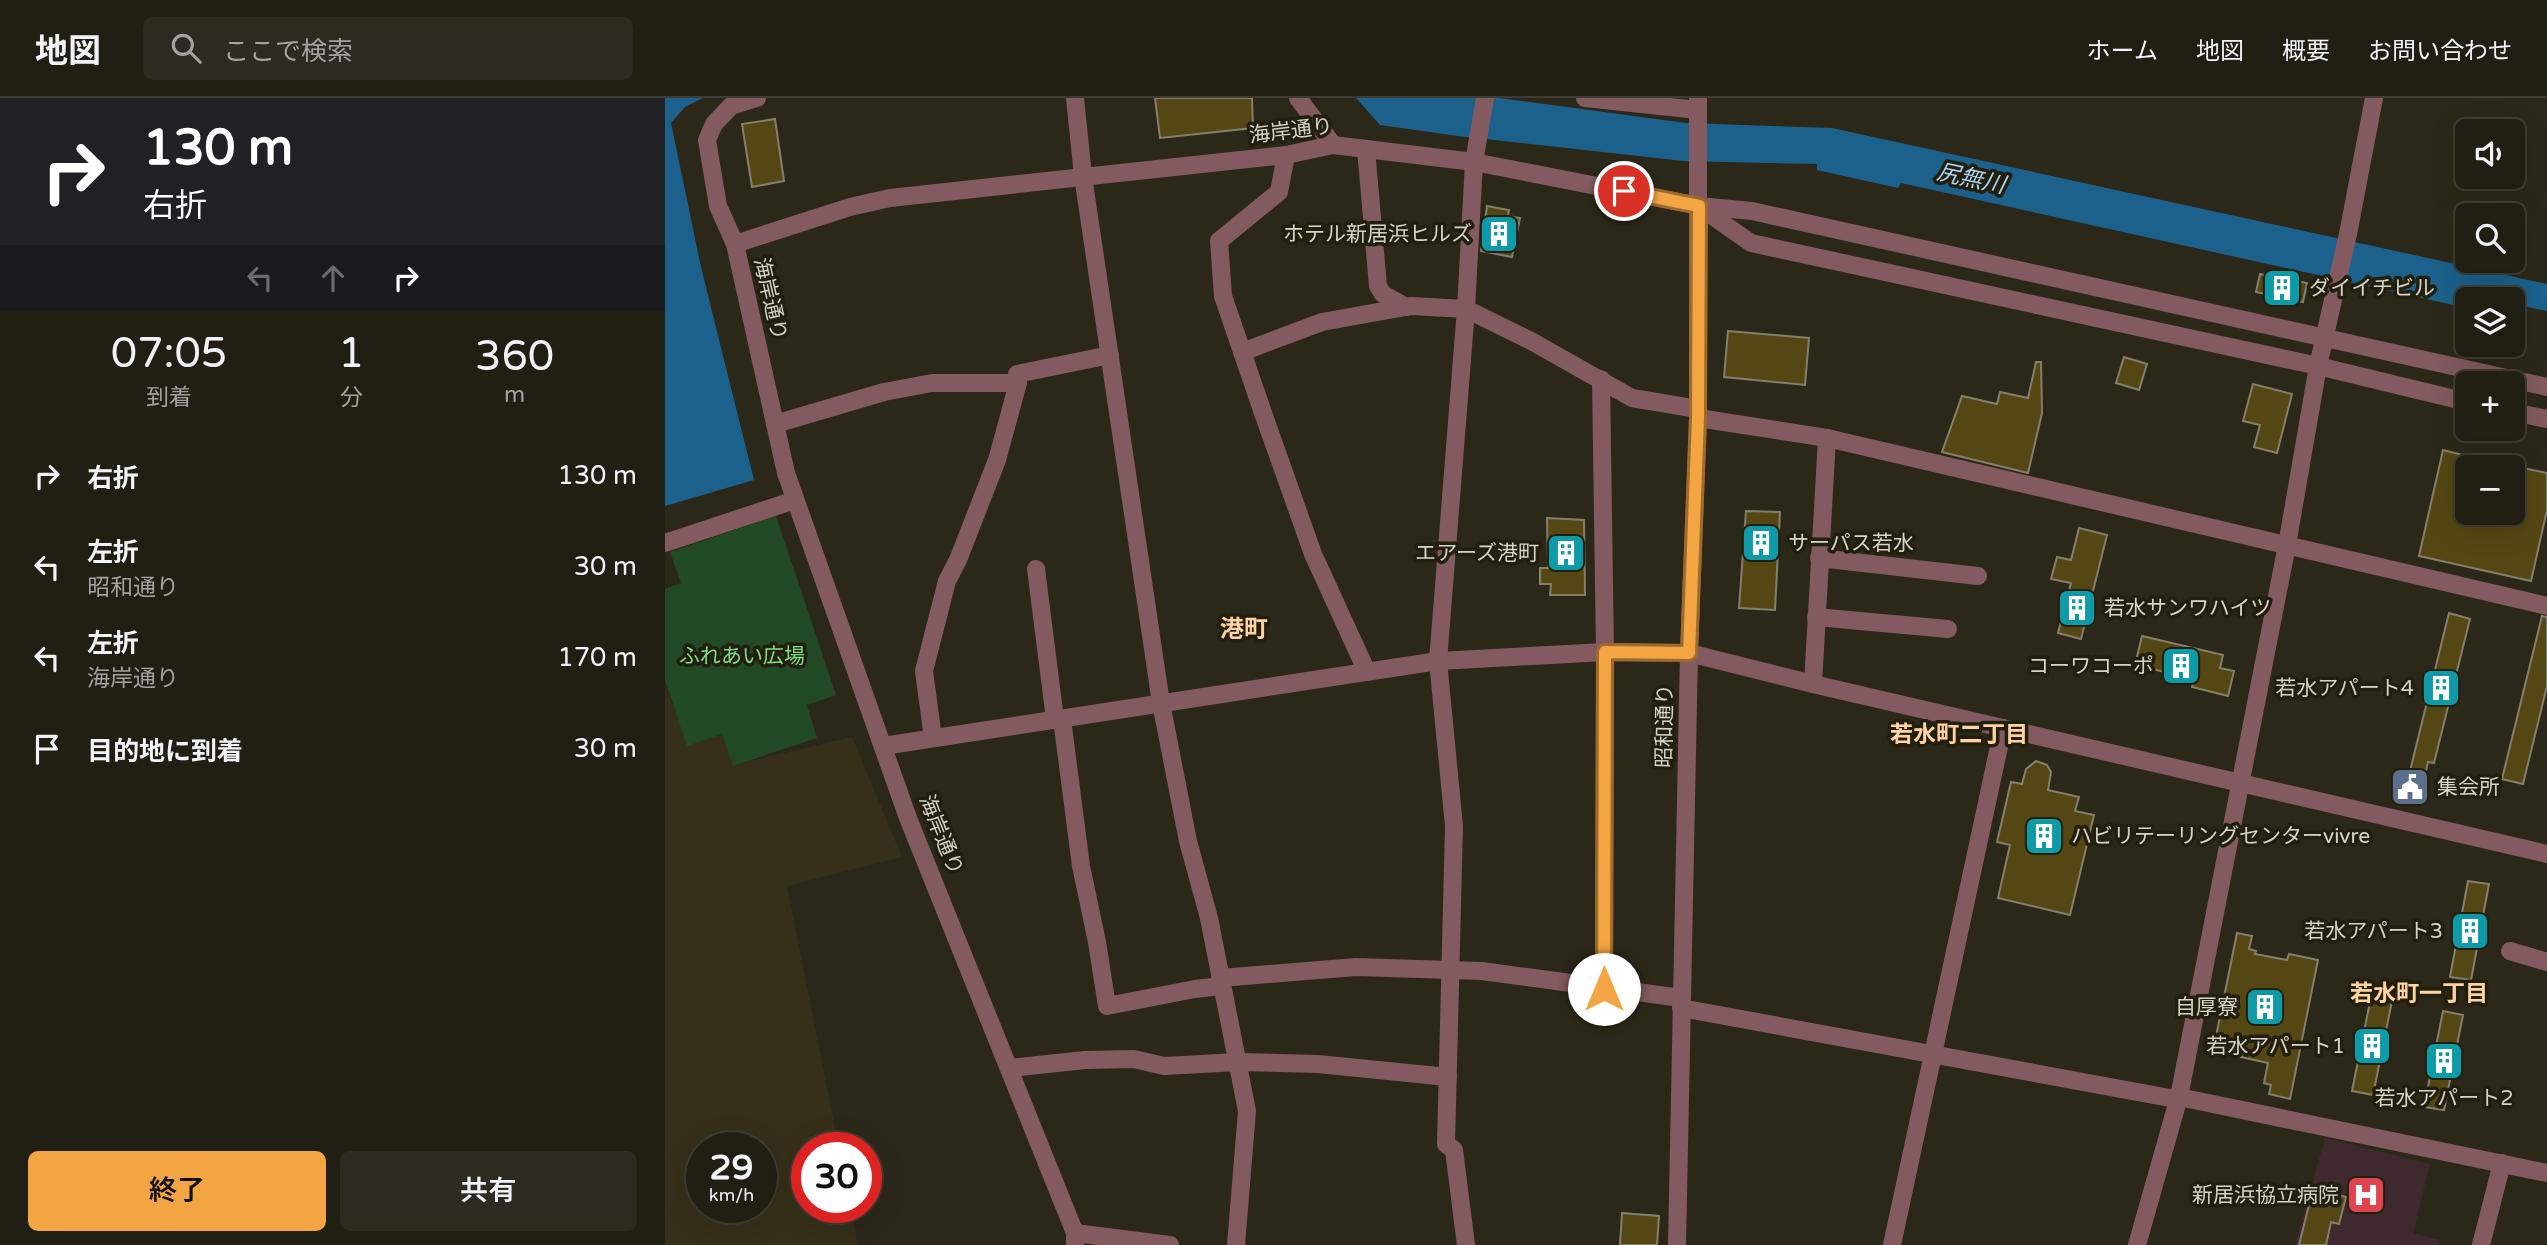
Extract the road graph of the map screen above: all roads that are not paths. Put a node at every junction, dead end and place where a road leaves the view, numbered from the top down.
1 (757, 98) edge
2 (1075, 98) edge
3 (1299, 98) edge
4 (1485, 98) edge
5 (1585, 98) edge
6 (2374, 98) edge
7 (1698, 109) edge
8 (1333, 145) junction
9 (1366, 149) junction
10 (1286, 155) junction
11 (1474, 162) junction
12 (1083, 176) junction
13 (1699, 206) junction
14 (735, 244) junction
15 (1406, 307) junction
16 (1466, 309) junction
17 (2324, 338) junction
18 (1242, 352) junction
19 (1110, 355) junction
20 (2318, 366) junction
21 (2470, 369) joint
22 (1601, 379) junction
23 (1018, 383) junction
24 (2547, 387) edge
25 (2455, 399) edge
26 (1698, 414) junction
27 (2525, 414) edge
28 (2547, 419) edge
29 (775, 424) junction
30 (1827, 438) junction
31 (795, 500) junction
32 (665, 543) edge
33 (2287, 545) junction
34 (1819, 558) junction
35 (1036, 569) dead end
36 (1978, 576) dead end
37 (2547, 606) edge
38 (1816, 617) junction
39 (1948, 629) dead end
40 (1605, 652) junction
41 (1689, 653) junction
42 (1438, 661) junction
43 (1367, 672) junction
44 (1813, 684) junction
45 (1161, 703) junction
46 (1058, 719) junction
47 (2003, 728) junction
48 (933, 738) junction
49 (883, 746) junction
50 (2240, 783) junction
51 (2547, 854) edge
52 (2510, 951) dead end
53 (2547, 962) edge
54 (1450, 970) junction
55 (1221, 982) junction
56 (1604, 989) junction
57 (1681, 1003) junction
58 (1931, 1054) junction
59 (1238, 1062) junction
60 (1010, 1068) junction
61 (1448, 1077) junction
62 (2179, 1097) junction
63 (2502, 1163) junction
64 (2547, 1173) edge
65 (1075, 1239) edge
66 (1102, 1241) edge
67 (1170, 1245) edge
68 (1236, 1245) edge
69 (1466, 1245) edge
70 (1677, 1245) edge
71 (1892, 1245) edge
72 (2137, 1245) edge
73 (2480, 1245) edge

1 - 14 street
2 - 12 street
3 - 8 street
4 - 11 street
5 - 7 street
6 - 17 street
7 - 13 street, 昭和通り
8 - 9 street, 海岸通り
8 - 10 street, 海岸通り
9 - 11 street, 海岸通り
9 - 15 street
10 - 12 street, 海岸通り
10 - 18 street
11 - 13 street, 海岸通り
11 - 16 street
12 - 14 street, 海岸通り
12 - 19 street
13 - 17 street, 海岸通り
13 - 20 street
13 - 26 street, 昭和通り
14 - 29 street, 海岸通り
15 - 16 street
15 - 18 street
16 - 22 street
16 - 42 street
17 - 20 street
17 - 21 street, 海岸通り
18 - 43 street
19 - 23 street
19 - 45 street
20 - 25 street
20 - 33 street
21 - 24 street, 海岸通り
22 - 26 street
22 - 40 street
23 - 29 street
23 - 48 street
26 - 30 street
26 - 41 street, 昭和通り
27 - 28 street
29 - 31 street, 海岸通り
30 - 33 street
30 - 34 street
31 - 32 street
31 - 49 street, 海岸通り
33 - 37 street
33 - 50 street
34 - 36 street
34 - 38 street
35 - 46 street
38 - 39 street
38 - 44 street
40 - 41 street
40 - 42 street
40 - 56 street
41 - 44 street
41 - 57 street, 昭和通り
42 - 43 street
42 - 54 street
43 - 45 street
44 - 47 street
45 - 46 street
45 - 55 street
46 - 48 street
46 - 55 street
47 - 50 street
47 - 58 street
48 - 49 street
49 - 60 street, 海岸通り
50 - 51 street
50 - 62 street
52 - 53 street
54 - 55 street
54 - 56 street
54 - 61 street
55 - 59 street
56 - 57 street
57 - 58 street
57 - 70 street, 昭和通り
58 - 62 street
58 - 71 street
59 - 60 street
59 - 61 street
59 - 68 street
60 - 65 street, 海岸通り
61 - 69 street
62 - 63 street
62 - 72 street
63 - 64 street
63 - 73 street
65 - 66 street
66 - 67 street

